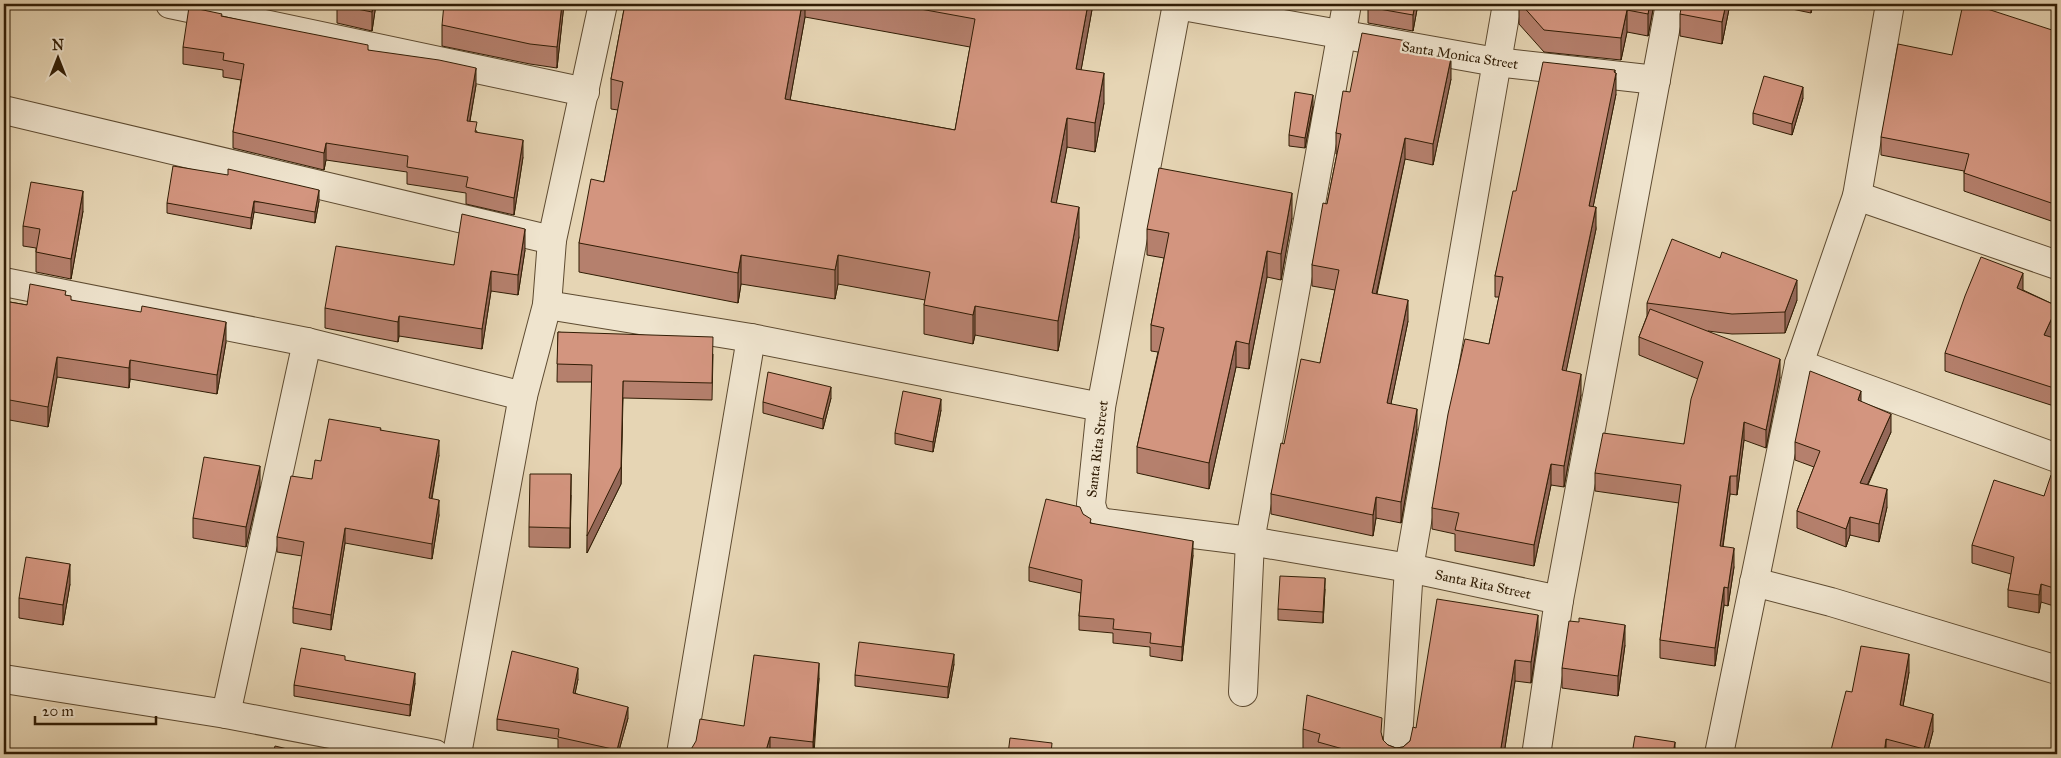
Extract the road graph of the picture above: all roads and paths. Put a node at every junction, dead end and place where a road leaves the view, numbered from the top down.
1 (170, 4) edge
2 (604, 4) edge
3 (1177, 4) edge
4 (1347, 4) edge
5 (1507, 4) edge
6 (1670, 4) edge
7 (1890, 4) edge
8 (1341, 34) junction
9 (1496, 62) junction
10 (1656, 80) junction
11 (585, 92) junction
12 (4, 110) edge
13 (1857, 196) junction
14 (552, 240) junction
15 (2057, 265) edge
16 (4, 282) edge
17 (547, 305) junction
18 (751, 338) junction
19 (307, 342) junction
20 (1799, 364) junction
21 (523, 396) junction
22 (1101, 407) junction
23 (2057, 458) edge
24 (1250, 541) junction
25 (1409, 568) junction
26 (1754, 582) junction
27 (1559, 600) junction
28 (2057, 670) edge
29 (4, 679) edge
30 (1243, 692) dead end
31 (226, 714) junction
32 (1537, 749) dead end
33 (435, 754) edge
34 (457, 754) edge
35 (681, 754) edge
36 (1397, 754) edge
37 (1719, 754) edge

1 - 11 street
2 - 11 street
3 - 8 street, Santa Monica Street
3 - 22 street, Santa Rita Street
4 - 8 street
5 - 9 street
6 - 10 street
7 - 13 street
8 - 9 street, Santa Monica Street
8 - 24 street
9 - 10 street, Santa Monica Street
9 - 25 street
10 - 27 street
11 - 14 street
12 - 14 street
13 - 15 street
13 - 20 street
14 - 17 street
16 - 19 street
17 - 18 street
17 - 21 street
18 - 22 street
18 - 35 street
19 - 21 street
19 - 31 street
20 - 23 street
20 - 26 street
21 - 34 street
22 - 24 street, Santa Rita Street
24 - 25 street, Santa Rita Street
24 - 30 street
25 - 27 street, Santa Rita Street
25 - 36 street
26 - 28 street
26 - 37 street
27 - 32 street
29 - 31 street
31 - 33 street

